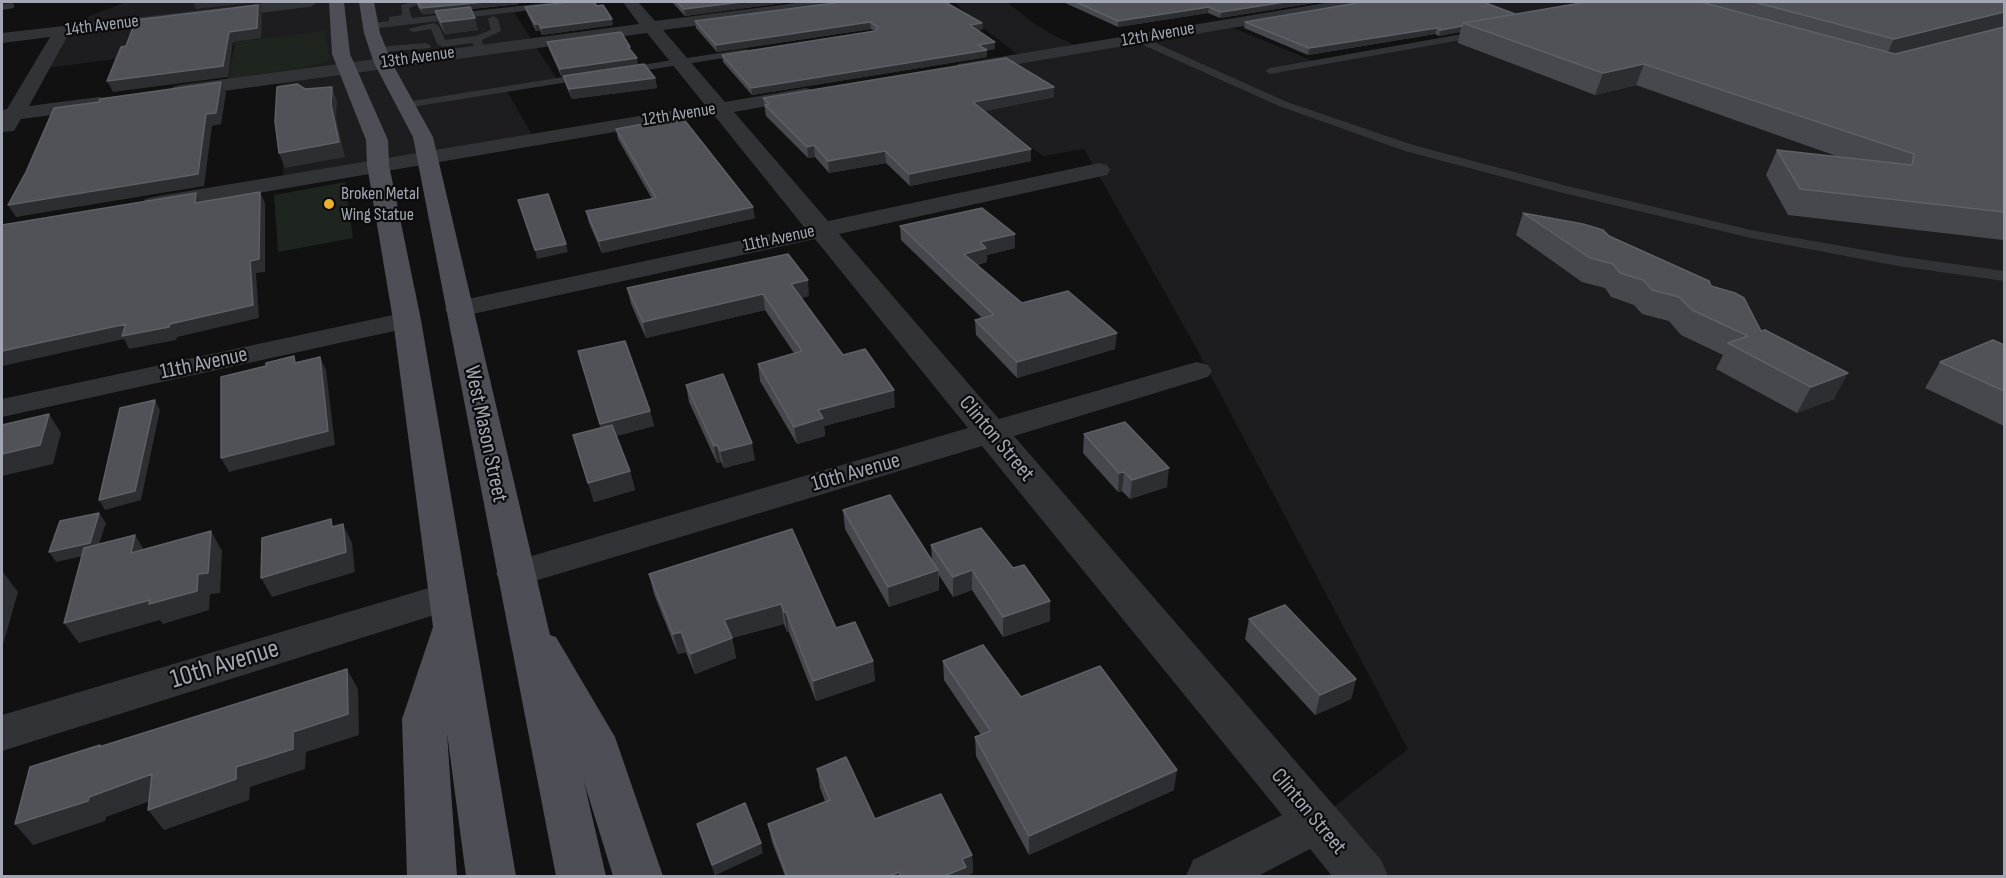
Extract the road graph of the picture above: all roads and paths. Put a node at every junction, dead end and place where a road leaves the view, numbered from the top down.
1 (310, 2) edge
2 (336, 2) edge
3 (420, 2) edge
4 (574, 2) edge
5 (630, 2) edge
6 (835, 2) edge
7 (1356, 2) edge
8 (493, 19) dead end
9 (407, 20) junction
10 (651, 27) junction
11 (1499, 30) edge
12 (62, 31) junction
13 (373, 33) edge
14 (2, 38) edge
15 (1136, 38) junction
16 (442, 44) junction
17 (478, 44) junction
18 (409, 47) junction
19 (427, 51) junction
20 (759, 51) edge
21 (680, 62) junction
22 (347, 68) junction
23 (950, 70) edge
24 (1270, 71) dead end
25 (821, 92) edge
26 (157, 95) edge
27 (122, 99) edge
28 (406, 105) junction
29 (720, 109) junction
30 (8, 115) edge
31 (2, 136) edge
32 (427, 157) junction
33 (378, 165) junction
34 (1099, 170) dead end
35 (131, 207) edge
36 (821, 230) junction
37 (2004, 276) edge
38 (459, 309) junction
39 (407, 320) junction
40 (1197, 371) dead end
41 (2, 408) edge
42 (992, 433) junction
43 (515, 574) junction
44 (451, 610) junction
45 (525, 621) junction
46 (2, 733) edge
47 (1316, 821) junction
48 (432, 876) edge
49 (491, 876) edge
50 (581, 876) edge
51 (638, 876) edge
52 (1211, 876) edge
53 (1363, 876) edge

1 - 12 street, 14th Avenue
2 - 22 main road
3 - 9 lane
4 - 9 lane
5 - 10 street, Clinton Street
6 - 10 street, 13th Avenue
7 - 15 street, 12th Avenue
8 - 17 lane
9 - 13 lane
9 - 16 lane
9 - 18 lane
10 - 17 street, 13th Avenue
10 - 21 street, Clinton Street
11 - 24 lane
12 - 14 street, 14th Avenue
12 - 30 street
13 - 18 lane
13 - 19 street, 13th Avenue
13 - 22 street, 13th Avenue
13 - 28 main road, West Mason Street
15 - 23 street, 12th Avenue
15 - 37 lane
16 - 17 lane
16 - 19 lane
17 - 19 street, 13th Avenue
18 - 19 lane
20 - 21 lane
21 - 28 lane
21 - 29 street, Clinton Street
22 - 26 street, 13th Avenue
22 - 33 main road
25 - 29 street, 12th Avenue
27 - 30 street
28 - 32 main road, West Mason Street
29 - 32 street, 12th Avenue
29 - 36 street, Clinton Street
30 - 31 street
32 - 33 street, 12th Avenue
32 - 38 main road, West Mason Street
33 - 35 street, 12th Avenue
33 - 39 main road
34 - 36 street, 11th Avenue
36 - 38 street, 11th Avenue
36 - 42 street, Clinton Street
38 - 43 main road, West Mason Street
39 - 41 street, 11th Avenue
39 - 44 main road
40 - 42 street, 10th Avenue
42 - 43 street, 10th Avenue
42 - 47 street, Clinton Street
43 - 45 main road, West Mason Street
44 - 46 street, 10th Avenue
44 - 48 main road
44 - 49 main road
45 - 50 main road, West Mason Street
45 - 51 main road
47 - 52 street
47 - 53 street, Clinton Street

